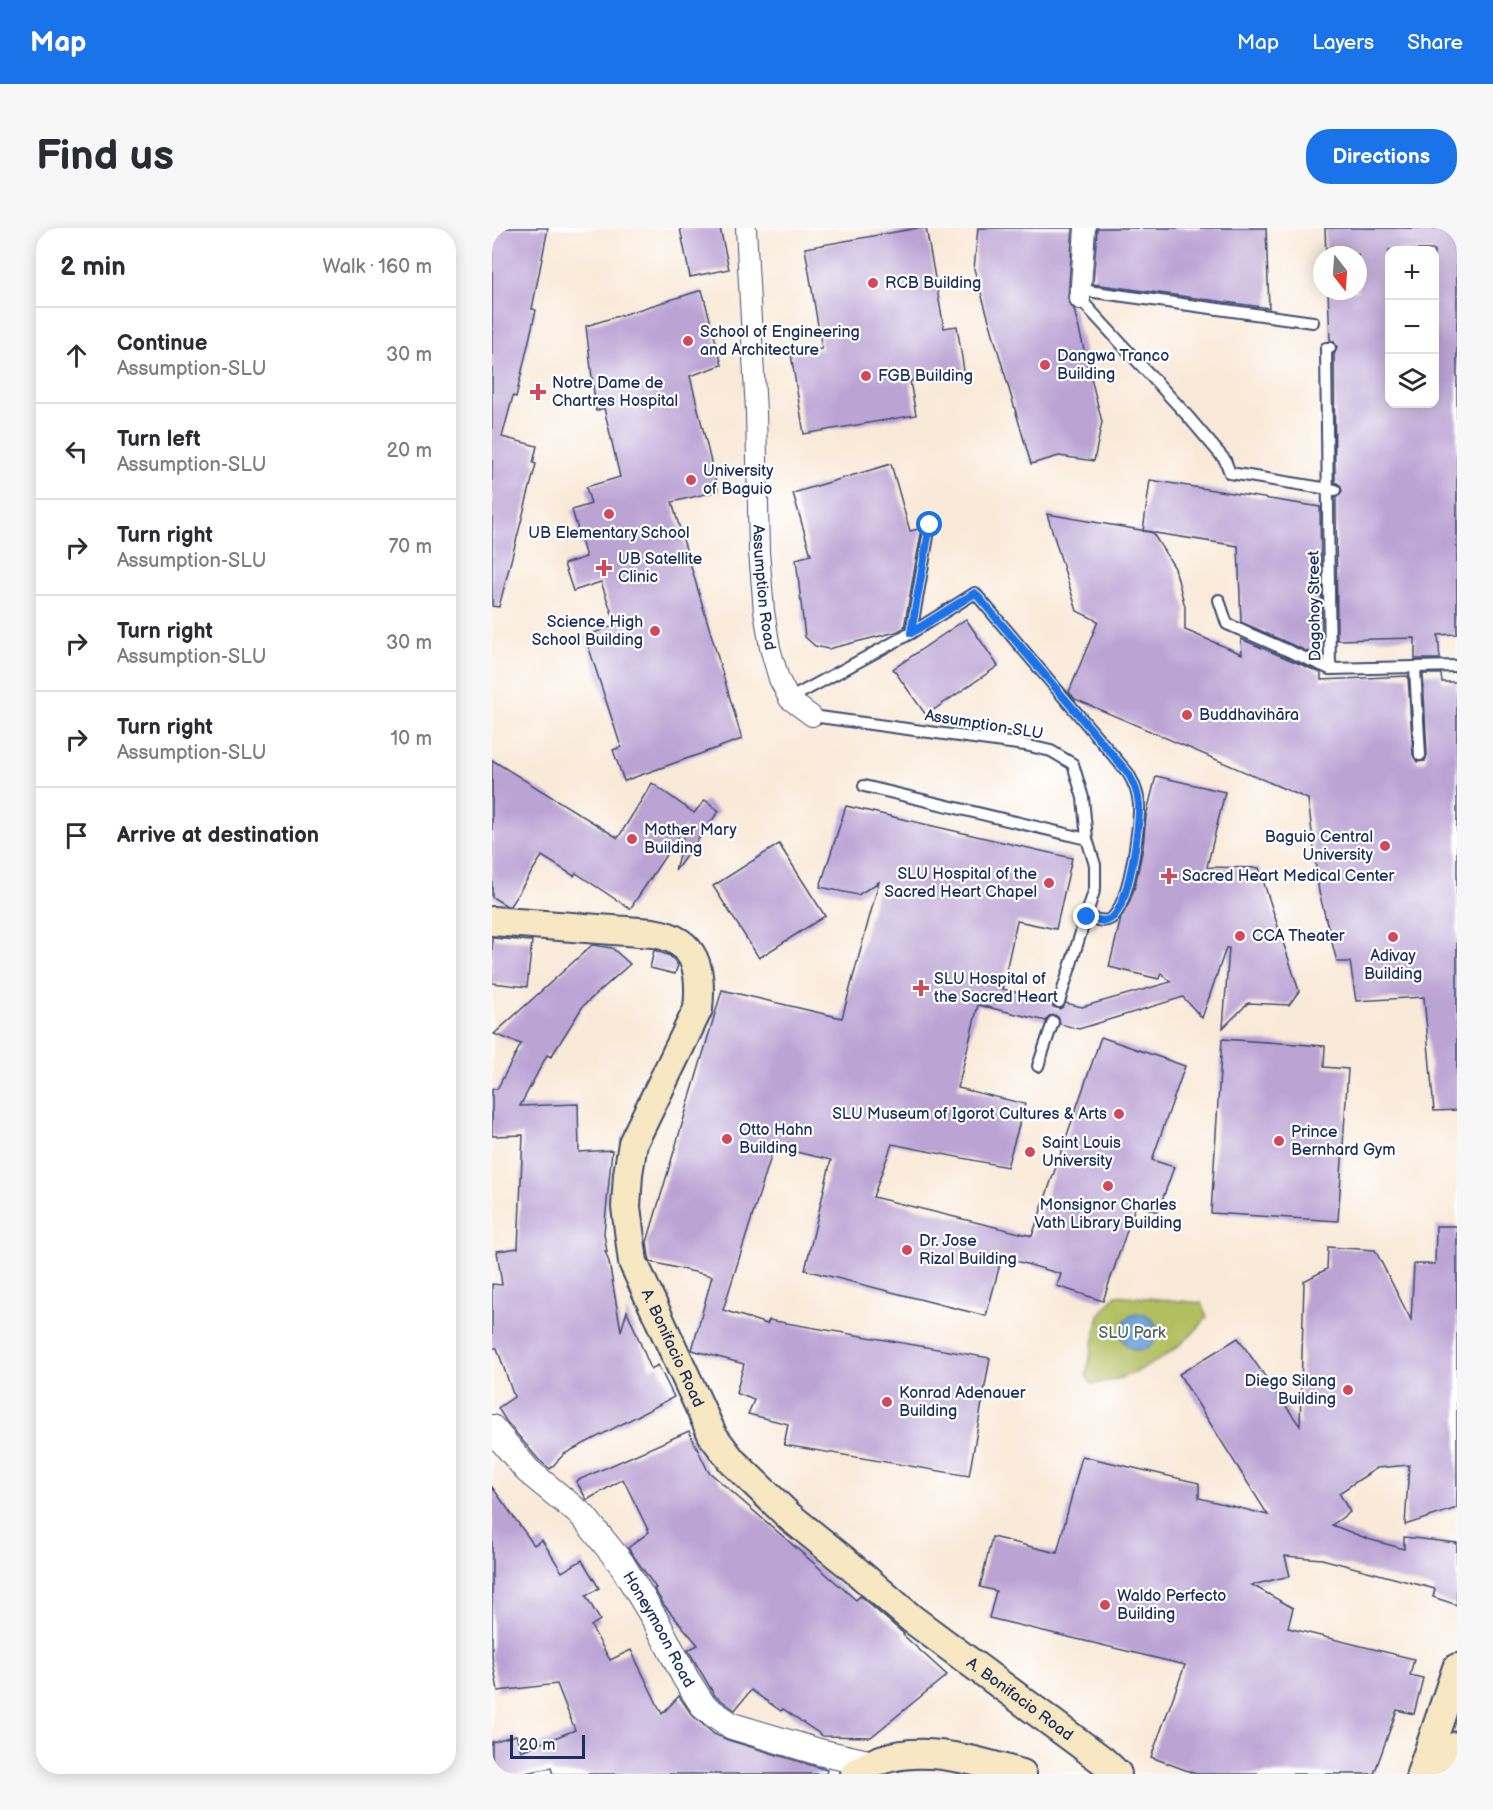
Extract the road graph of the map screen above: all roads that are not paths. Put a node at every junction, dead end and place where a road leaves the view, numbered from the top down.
1 (746, 228) edge
2 (1085, 228) edge
3 (1080, 294) junction
4 (1313, 322) dead end
5 (1330, 348) dead end
6 (1332, 489) junction
7 (930, 525) dead end
8 (1219, 600) dead end
9 (911, 633) junction
10 (1457, 666) edge
11 (1415, 668) junction
12 (1330, 669) junction
13 (789, 699) junction
14 (812, 716) joint
15 (1420, 755) dead end
16 (864, 786) dead end
17 (1087, 839) junction
18 (1087, 917) junction
19 (492, 921) edge
20 (1059, 1002) dead end
21 (1053, 1022) dead end
22 (1038, 1066) dead end
23 (492, 1428) edge
24 (1457, 1668) edge
25 (1457, 1746) edge
26 (861, 1769) edge
27 (1022, 1774) edge
28 (1117, 1774) edge
29 (1421, 1774) edge
30 (1448, 1774) edge

1 - 13 street, Assumption Road
2 - 3 street
3 - 4 lane
3 - 6 lane
5 - 6 lane, Dagohoy Street
6 - 12 lane, Dagohoy Street
7 - 9 lane
8 - 12 lane
9 - 13 lane
9 - 18 lane
10 - 11 lane, Dagohoy Street
11 - 12 lane, Dagohoy Street
11 - 15 lane
13 - 14 street, Assumption Road
14 - 17 lane, Assumption-SLU
16 - 17 lane
17 - 18 lane, Assumption-SLU
18 - 20 lane, Assumption-SLU
19 - 28 main road, A. Bonifacio Road
21 - 22 lane
23 - 26 street, Honeymoon Road
24 - 29 main road
25 - 30 main road
26 - 27 main road

